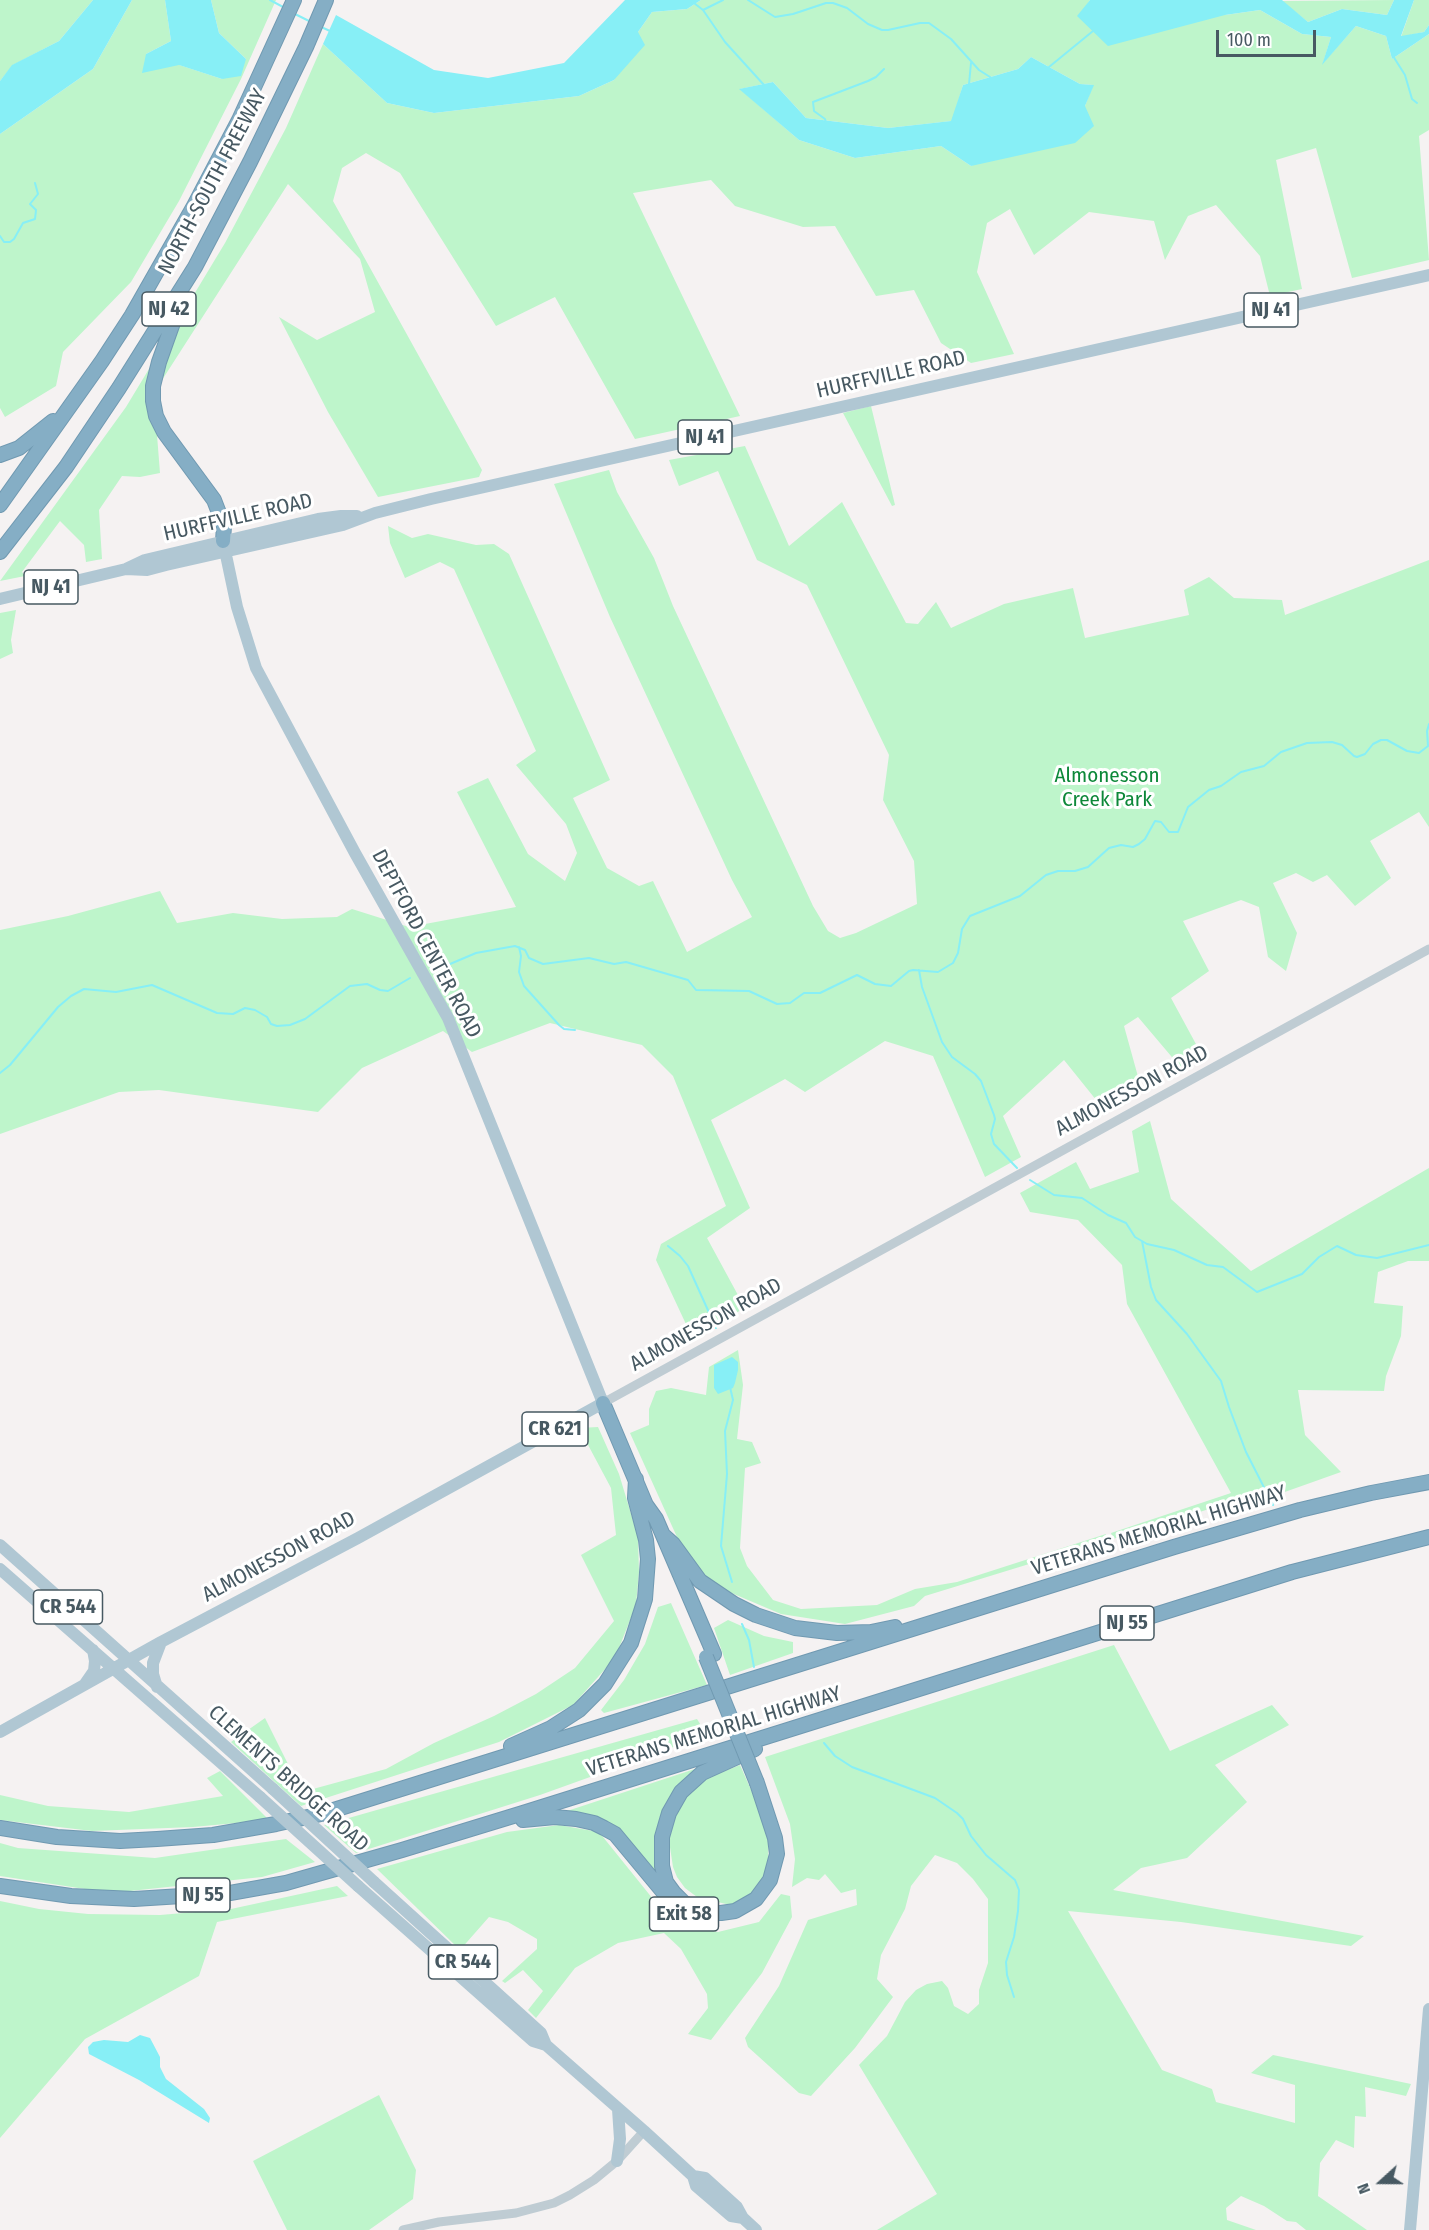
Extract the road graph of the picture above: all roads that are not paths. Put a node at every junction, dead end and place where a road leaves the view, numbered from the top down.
1 (294, 0) edge
2 (326, 0) edge
3 (195, 267) junction
4 (1429, 275) edge
5 (66, 411) junction
6 (0, 455) edge
7 (0, 505) edge
8 (224, 547) junction
9 (0, 552) edge
10 (0, 599) edge
11 (1429, 949) edge
12 (603, 1403) junction
13 (636, 1479) junction
14 (1429, 1482) edge
15 (646, 1504) junction
16 (663, 1536) junction
17 (1429, 1537) edge
18 (0, 1545) edge
19 (0, 1569) edge
20 (1022, 1594) junction
21 (161, 1642) junction
22 (93, 1650) junction
23 (710, 1656) junction
24 (128, 1661) junction
25 (115, 1669) junction
26 (83, 1688) junction
27 (158, 1688) junction
28 (788, 1731) junction
29 (0, 1732) edge
30 (476, 1766) junction
31 (761, 1781) junction
32 (506, 1818) junction
33 (0, 1828) edge
34 (0, 1886) edge
35 (1429, 2009) edge
36 (546, 2045) junction
37 (618, 2109) junction
38 (644, 2131) junction
39 (616, 2161) junction
40 (403, 2230) edge
41 (756, 2230) edge
42 (1410, 2230) edge

1 - 5 highway, NORTH-SOUTH FREEWAY / NJ 42
2 - 3 highway, NORTH-SOUTH FREEWAY / NJ 42
3 - 8 highway
3 - 9 highway, NORTH-SOUTH FREEWAY / NJ 42
4 - 8 main road, HURFFVILLE ROAD / NJ 41
5 - 6 highway
5 - 7 highway, NORTH-SOUTH FREEWAY / NJ 42
8 - 10 main road, HURFFVILLE ROAD / NJ 41
8 - 12 main road, DEPTFORD CENTER ROAD
11 - 12 street, ALMONESSON ROAD / CR 621
12 - 13 highway
12 - 21 main road, ALMONESSON ROAD / CR 621
13 - 15 highway
13 - 30 highway
14 - 20 highway, VETERANS MEMORIAL HIGHWAY
15 - 16 highway, Exit 58
15 - 23 highway
16 - 20 highway, Exit 58
16 - 23 highway, Exit 58
17 - 28 highway, VETERANS MEMORIAL HIGHWAY / NJ 55
18 - 24 main road, CLEMENTS BRIDGE ROAD / CR 544
19 - 22 main road, CLEMENTS BRIDGE ROAD / CR 544
20 - 30 highway, VETERANS MEMORIAL HIGHWAY
21 - 24 main road, ALMONESSON ROAD / CR 621
21 - 27 main road
22 - 25 main road, CLEMENTS BRIDGE ROAD / CR 544
22 - 26 main road
23 - 31 highway, Exit 58
24 - 25 main road, ALMONESSON ROAD / CR 621
24 - 27 main road, CLEMENTS BRIDGE ROAD / CR 544
25 - 26 main road, ALMONESSON ROAD / CR 621
25 - 36 main road, CLEMENTS BRIDGE ROAD / CR 544, bridge
26 - 29 main road, ALMONESSON ROAD / CR 621
27 - 36 main road, CLEMENTS BRIDGE ROAD / CR 544, bridge
28 - 31 highway
28 - 32 highway, VETERANS MEMORIAL HIGHWAY / NJ 55
30 - 33 highway, VETERANS MEMORIAL HIGHWAY
31 - 32 highway, Exit 58
32 - 34 highway, VETERANS MEMORIAL HIGHWAY / NJ 55
35 - 42 main road
36 - 37 main road, CLEMENTS BRIDGE ROAD / CR 544
37 - 38 main road, CLEMENTS BRIDGE ROAD / CR 544
37 - 39 main road
38 - 39 street
38 - 41 main road, CLEMENTS BRIDGE ROAD / CR 544
39 - 40 street

